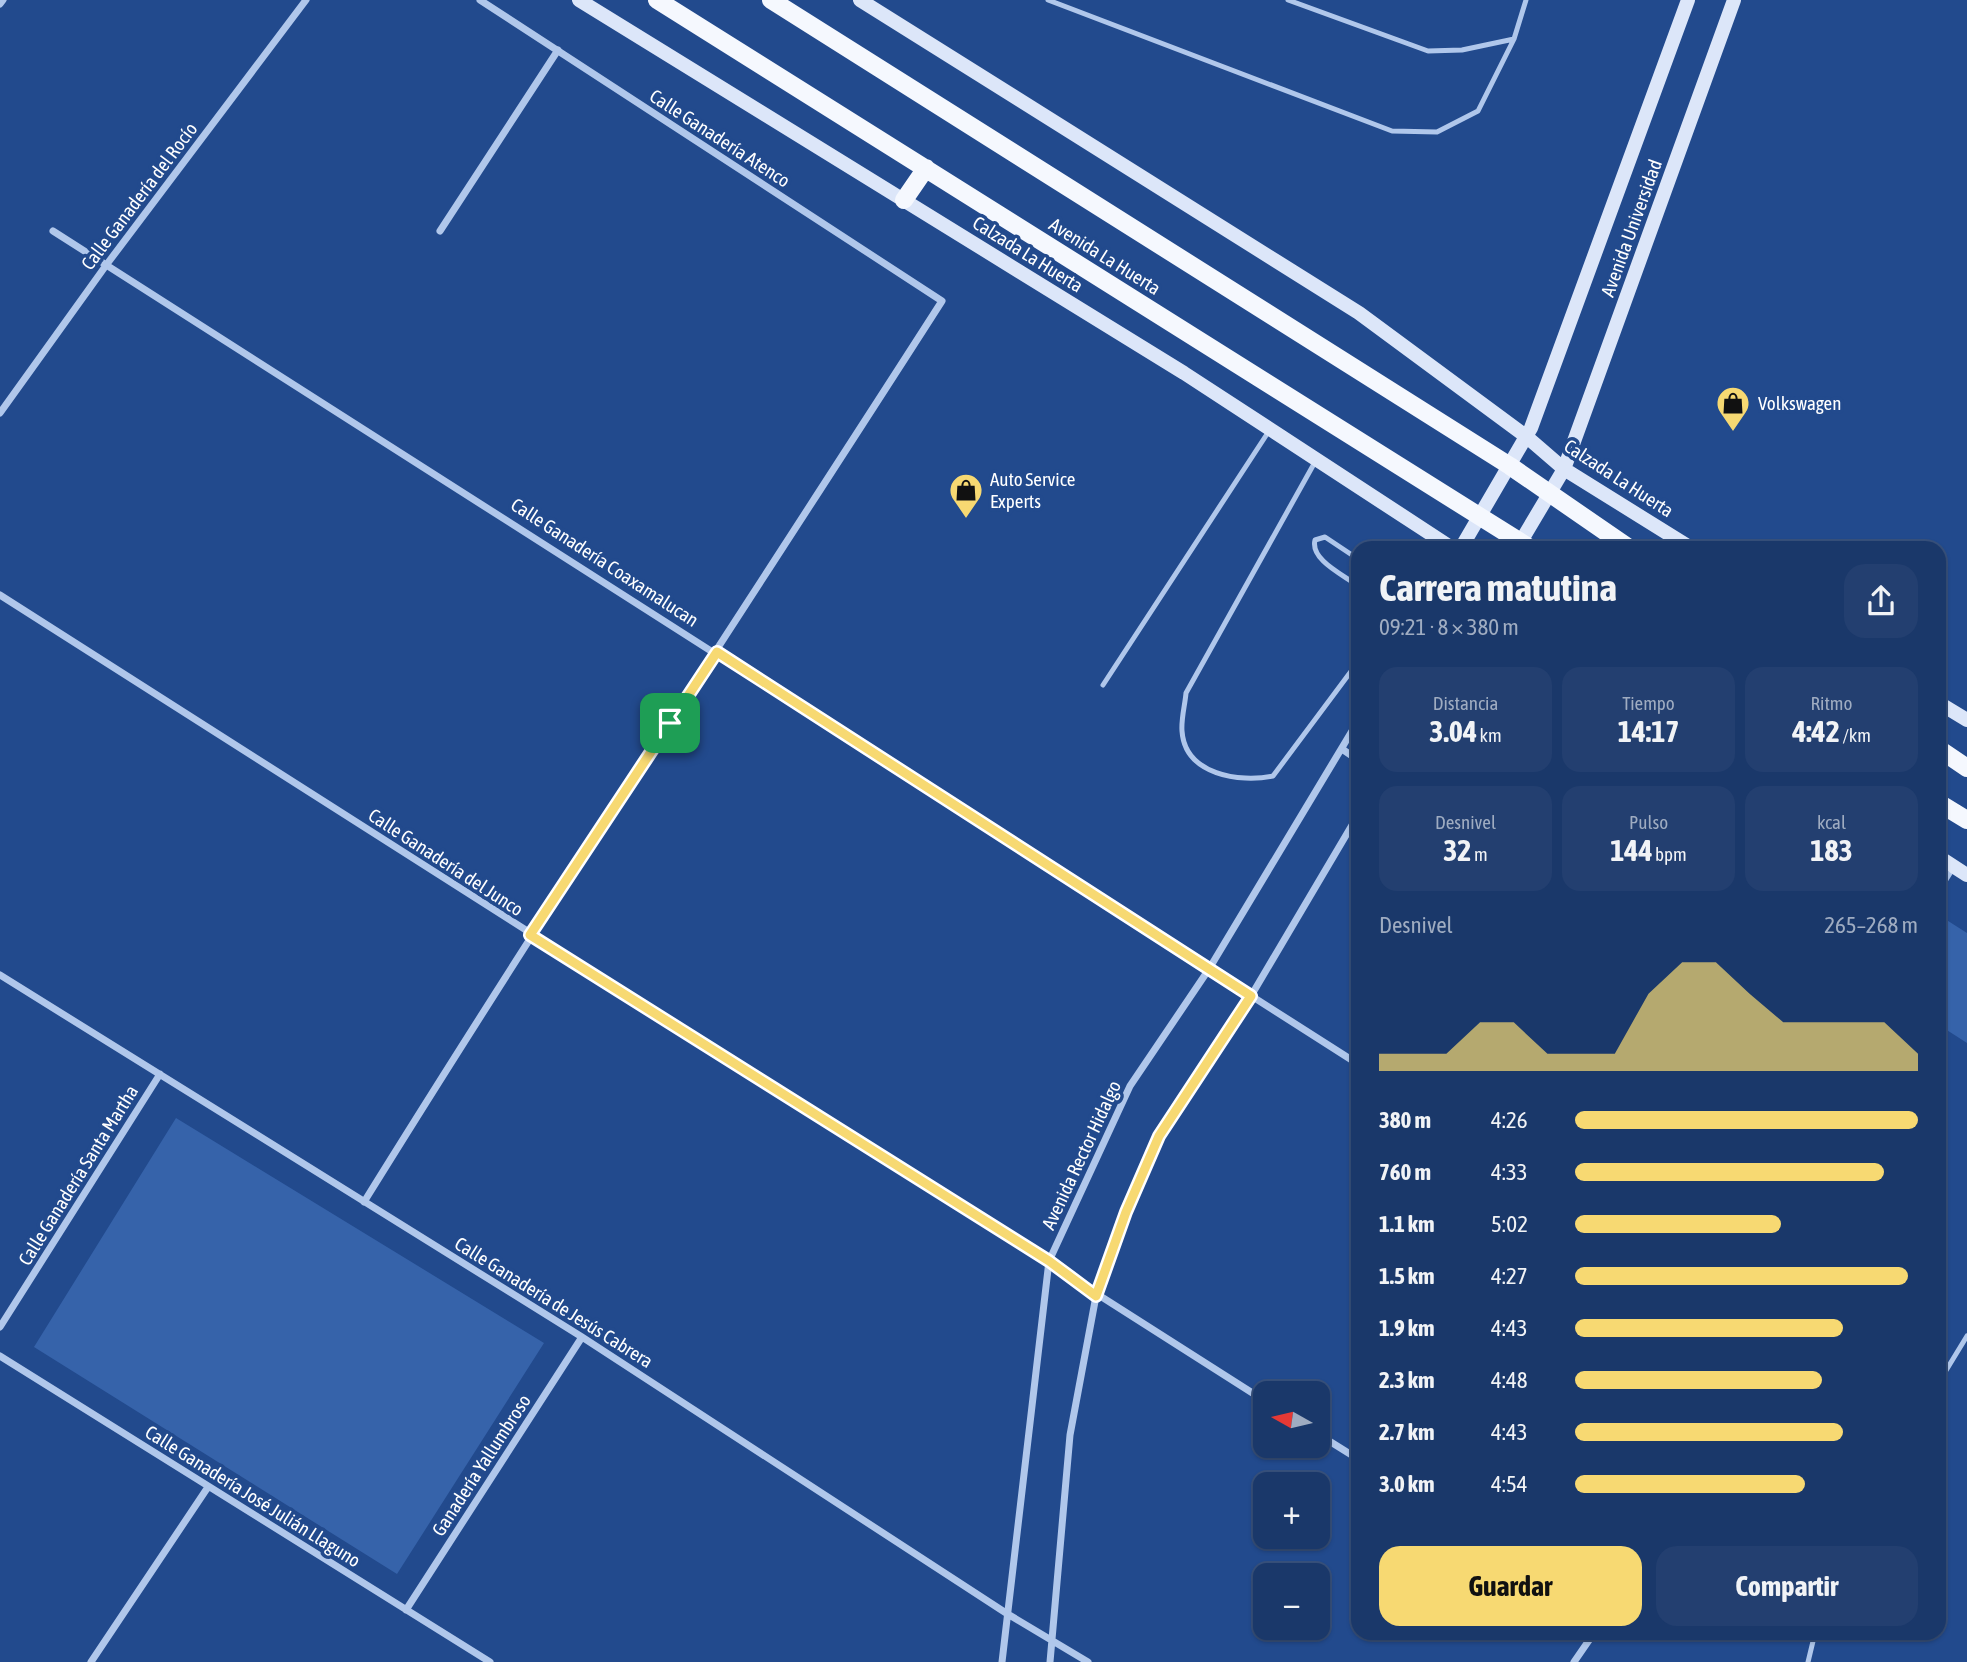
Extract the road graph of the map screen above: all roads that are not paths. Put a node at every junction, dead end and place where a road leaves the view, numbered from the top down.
1 (306, 0) edge
2 (480, 0) edge
3 (579, 0) edge
4 (657, 0) edge
5 (771, 0) edge
6 (860, 0) edge
7 (1048, 0) edge
8 (1288, 0) edge
9 (1526, 0) edge
10 (1688, 0) edge
11 (1734, 0) edge
12 (1514, 39) junction
13 (558, 50) junction
14 (926, 169) junction
15 (904, 201) junction
16 (53, 230) dead end
17 (440, 231) dead end
18 (107, 264) junction
19 (0, 413) edge
20 (1269, 431) junction
21 (1527, 437) junction
22 (1317, 459) junction
23 (1510, 466) junction
24 (1564, 469) junction
25 (1548, 495) junction
26 (1481, 516) junction
27 (1441, 541) edge
28 (1465, 541) edge
29 (1515, 541) edge
30 (1525, 541) edge
31 (1618, 541) edge
32 (1680, 541) edge
33 (1351, 554) edge
34 (1351, 581) edge
35 (0, 595) edge
36 (717, 652) junction
37 (1351, 671) edge
38 (1103, 685) dead end
39 (1946, 707) edge
40 (1967, 720) edge
41 (1351, 733) edge
42 (1342, 749) junction
43 (1946, 754) edge
44 (1351, 755) edge
45 (1967, 768) edge
46 (1946, 807) edge
47 (1967, 820) edge
48 (1351, 827) edge
49 (1946, 862) edge
50 (1954, 867) junction
51 (1967, 875) edge
52 (1946, 880) edge
53 (530, 935) junction
54 (1209, 969) junction
55 (0, 975) edge
56 (1251, 996) junction
57 (1351, 1060) edge
58 (160, 1074) junction
59 (364, 1202) junction
60 (1049, 1261) junction
61 (1096, 1296) junction
62 (0, 1327) edge
63 (582, 1336) junction
64 (1967, 1336) edge
65 (0, 1356) edge
66 (1946, 1370) edge
67 (1253, 1394) edge
68 (1330, 1442) edge
69 (1351, 1455) edge
70 (208, 1487) junction
71 (407, 1610) junction
72 (1006, 1613) junction
73 (1052, 1639) junction
74 (1589, 1640) edge
75 (1813, 1640) edge
76 (91, 1662) edge
77 (489, 1662) edge
78 (1002, 1662) edge
79 (1050, 1662) edge
80 (1088, 1662) edge
81 (1574, 1662) edge
82 (1808, 1662) edge

1 - 18 street, Calle Ganadería del Rocío
2 - 13 street, Calle Ganadería Atenco
3 - 15 street, Calzada La Huerta
4 - 14 main road, Avenida La Huerta
5 - 23 main road, Avenida La Huerta
6 - 21 street, Calzada La Huerta
7 - 12 lane
8 - 12 lane
9 - 12 lane
10 - 21 street, Avenida Universidad
11 - 24 street, Avenida Universidad
13 - 17 street
13 - 36 street, Calle Ganadería Atenco
14 - 15 main road
14 - 26 main road, Avenida La Huerta
15 - 20 street, Calzada La Huerta
16 - 18 street, Calle Ganadería Coaxamalucan
18 - 19 street, Calle Ganadería del Rocío
18 - 36 street, Calle Ganadería Coaxamalucan
20 - 22 street, Calzada La Huerta
20 - 38 lane
21 - 23 street, Avenida Universidad
21 - 24 street, Calzada La Huerta
22 - 27 street, Calzada La Huerta
22 - 37 lane
23 - 25 main road, Avenida La Huerta
23 - 26 street, Avenida Universidad
24 - 25 street, Avenida Universidad
24 - 32 street, Calzada La Huerta
25 - 30 street, Avenida Universidad
25 - 31 main road, Avenida La Huerta
26 - 28 street, Avenida Universidad
26 - 29 main road, Avenida La Huerta
33 - 34 lane
35 - 53 street, Calle Ganadería del Junco
36 - 53 street
36 - 54 street, Calle Ganadería Coaxamalucan
39 - 40 street
41 - 42 street, Avenida Rector Hidalgo
42 - 44 street
42 - 54 street, Avenida Rector Hidalgo
43 - 45 main road
46 - 47 main road
48 - 56 street
49 - 50 street
50 - 51 street
50 - 52 lane
53 - 59 street
53 - 60 street, Calle Ganadería del Junco
54 - 56 street, Calle Ganadería Coaxamalucan
54 - 60 street, Avenida Rector Hidalgo
55 - 58 street, Calle Ganadería de Jesús Cabrera
56 - 57 street, Calle Ganadería Coaxamalucan
56 - 61 street
58 - 59 street, Calle Ganadería de Jesús Cabrera
58 - 62 street, Calle Ganadería Santa Martha
59 - 63 street, Calle Ganadería de Jesús Cabrera
60 - 61 street, Calle Ganadería del Junco
60 - 72 street, Avenida Rector Hidalgo
61 - 67 street, Calle Ganadería del Junco
61 - 73 street
63 - 71 street, Ganadería Yallumbroso
63 - 72 street, Calle Ganadería de Jesús Cabrera
64 - 66 lane
65 - 70 street, Calle Ganadería José Julián Llaguno
68 - 69 street
70 - 71 street, Calle Ganadería José Julián Llaguno
70 - 76 street
71 - 77 street, Calle Ganadería José Julián Llaguno
72 - 73 street, Calle Ganadería de Jesús Cabrera
72 - 78 street, Avenida Rector Hidalgo
73 - 79 street
73 - 80 street, Calle Ganadería de Jesús Cabrera
74 - 81 street
75 - 82 lane

